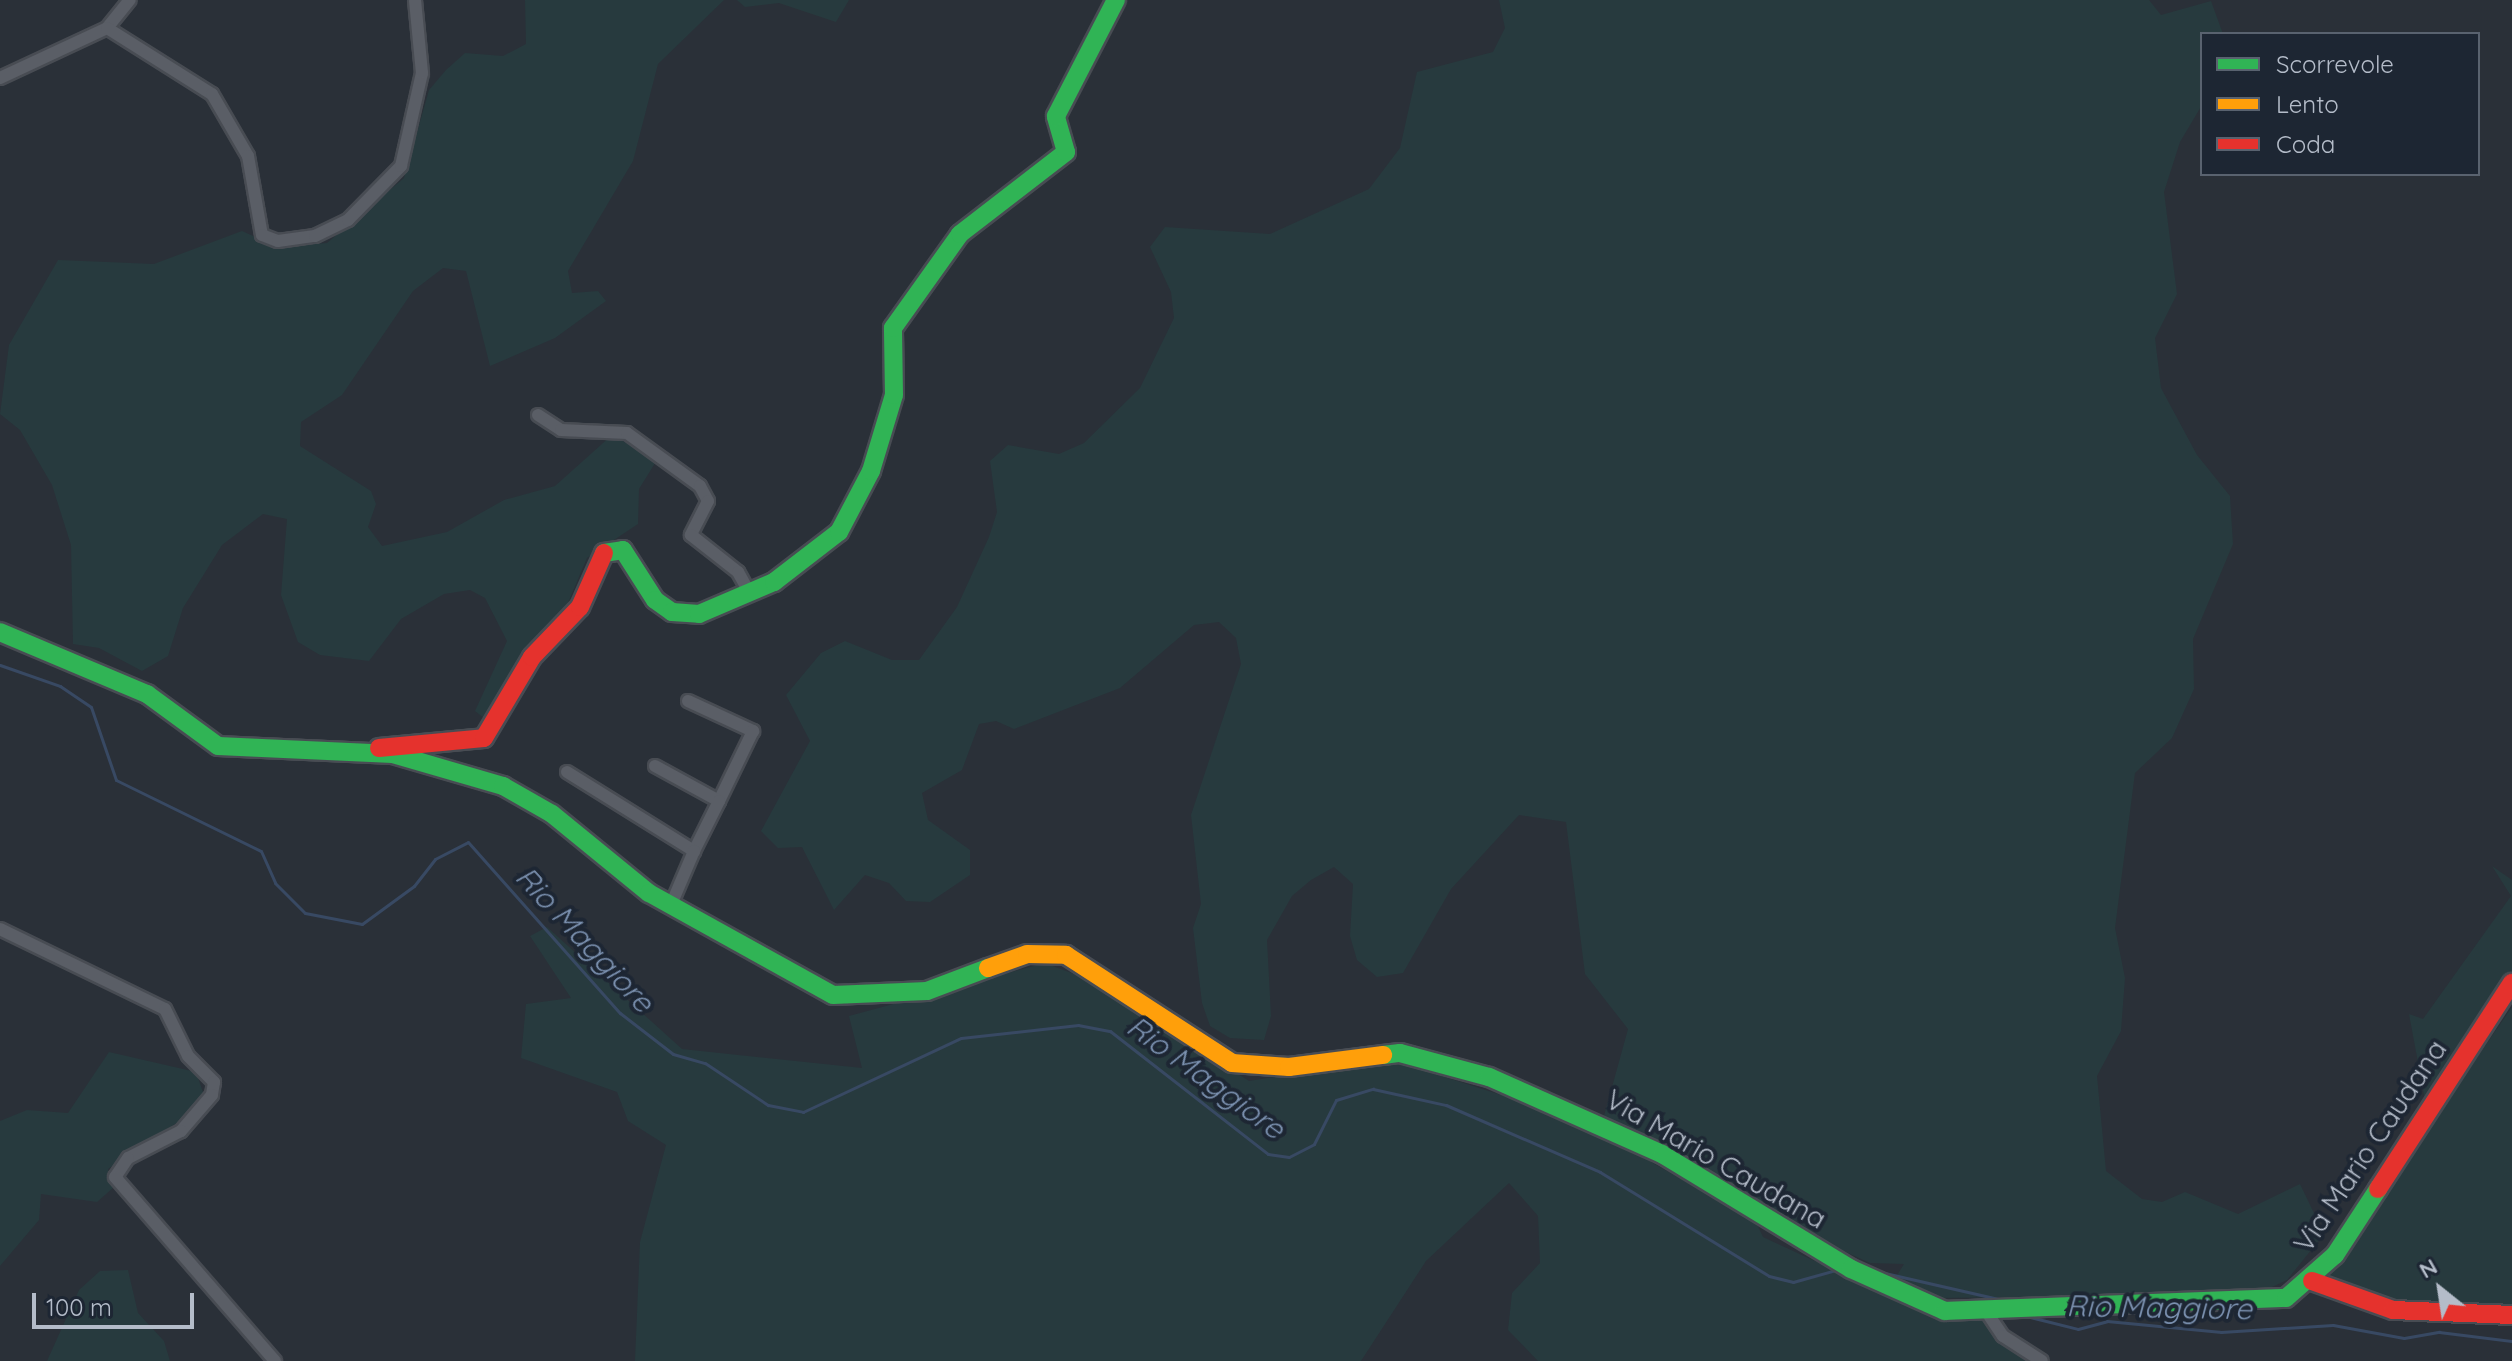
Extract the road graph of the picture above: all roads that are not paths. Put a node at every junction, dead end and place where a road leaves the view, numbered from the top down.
1 (130, 0) edge
2 (415, 0) edge
3 (1116, 0) edge
4 (107, 28) junction
5 (0, 78) edge
6 (538, 415) dead end
7 (750, 594) junction
8 (0, 632) edge
9 (688, 701) dead end
10 (362, 752) junction
11 (655, 766) dead end
12 (567, 772) dead end
13 (719, 801) junction
14 (694, 851) junction
15 (671, 905) junction
16 (0, 929) edge
17 (2512, 983) edge
18 (2312, 1281) junction
19 (1986, 1311) junction
20 (2512, 1315) edge
21 (275, 1361) edge
22 (2042, 1361) edge

1 - 4 street
2 - 4 street
3 - 7 main road
4 - 5 street
6 - 7 street
7 - 10 main road
8 - 10 main road, Via Mario Caudana
9 - 13 street
10 - 15 main road, Via Mario Caudana
11 - 13 street
12 - 14 street
13 - 14 street
14 - 15 street
15 - 19 main road, Via Mario Caudana
16 - 21 street
17 - 18 main road, Via Mario Caudana
18 - 19 main road, Via Mario Caudana
18 - 20 main road
19 - 22 street

